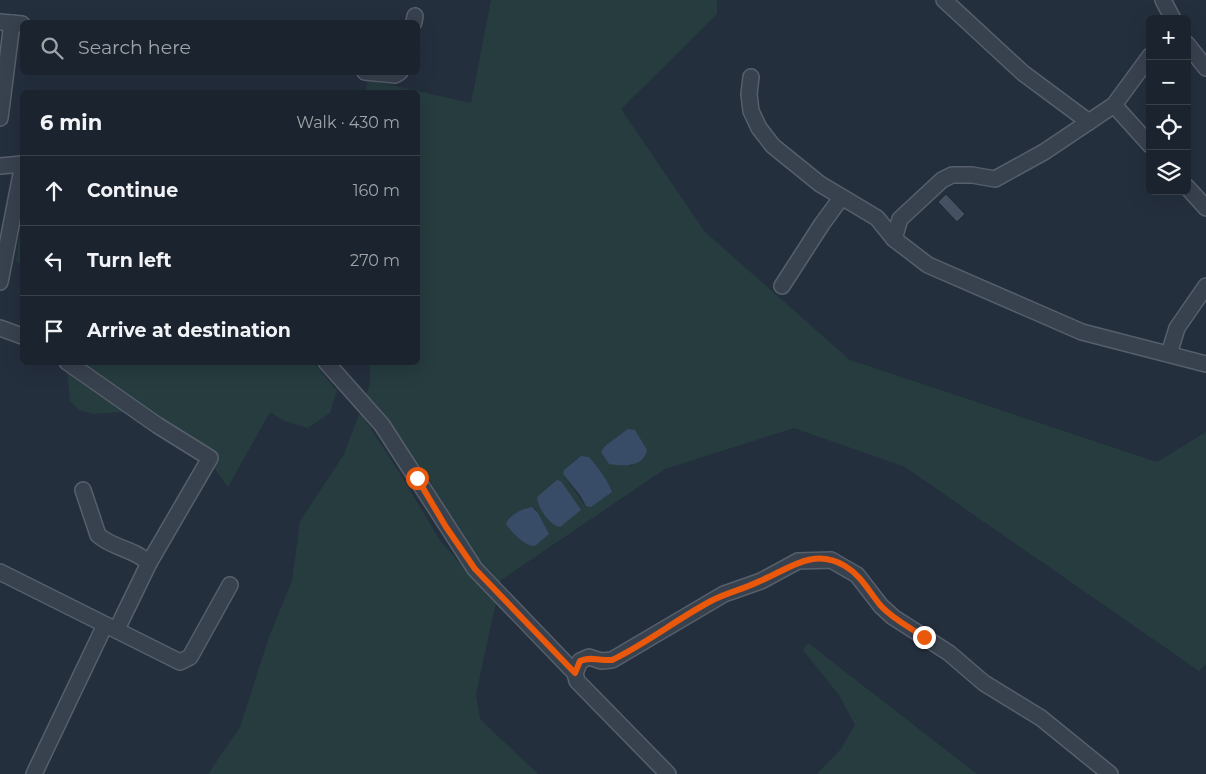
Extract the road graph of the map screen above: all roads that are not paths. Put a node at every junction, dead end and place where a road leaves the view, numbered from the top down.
1 (944, 0) edge
2 (1162, 0) edge
3 (1171, 15) edge
4 (12, 23) edge
5 (1191, 49) edge
6 (1147, 60) edge
7 (1206, 68) edge
8 (751, 77) dead end
9 (1114, 105) junction
10 (0, 118) edge
11 (1089, 122) junction
12 (1146, 141) edge
13 (20, 164) edge
14 (0, 166) edge
15 (20, 179) edge
16 (1191, 191) edge
17 (841, 198) junction
18 (1206, 208) edge
19 (894, 240) junction
20 (0, 282) edge
21 (782, 286) dead end
22 (1206, 286) edge
23 (0, 328) edge
24 (20, 335) edge
25 (1169, 354) junction
26 (1206, 364) edge
27 (70, 365) edge
28 (329, 365) edge
29 (83, 490) dead end
30 (149, 564) junction
31 (0, 572) edge
32 (230, 585) dead end
33 (111, 627) junction
34 (575, 673) junction
35 (34, 774) edge
36 (668, 774) edge
37 (1110, 774) edge

1 - 11 street
2 - 3 street
4 - 10 street
5 - 7 street
6 - 9 street
8 - 17 street
9 - 11 street
9 - 12 street
11 - 19 street
13 - 14 street
15 - 20 street
16 - 18 street
17 - 19 street
17 - 21 street
19 - 25 street
22 - 25 street
23 - 24 street
25 - 26 street
27 - 30 street
28 - 34 street
29 - 30 street
30 - 33 street
31 - 33 street
32 - 33 street
33 - 35 street
34 - 36 street
34 - 37 street

